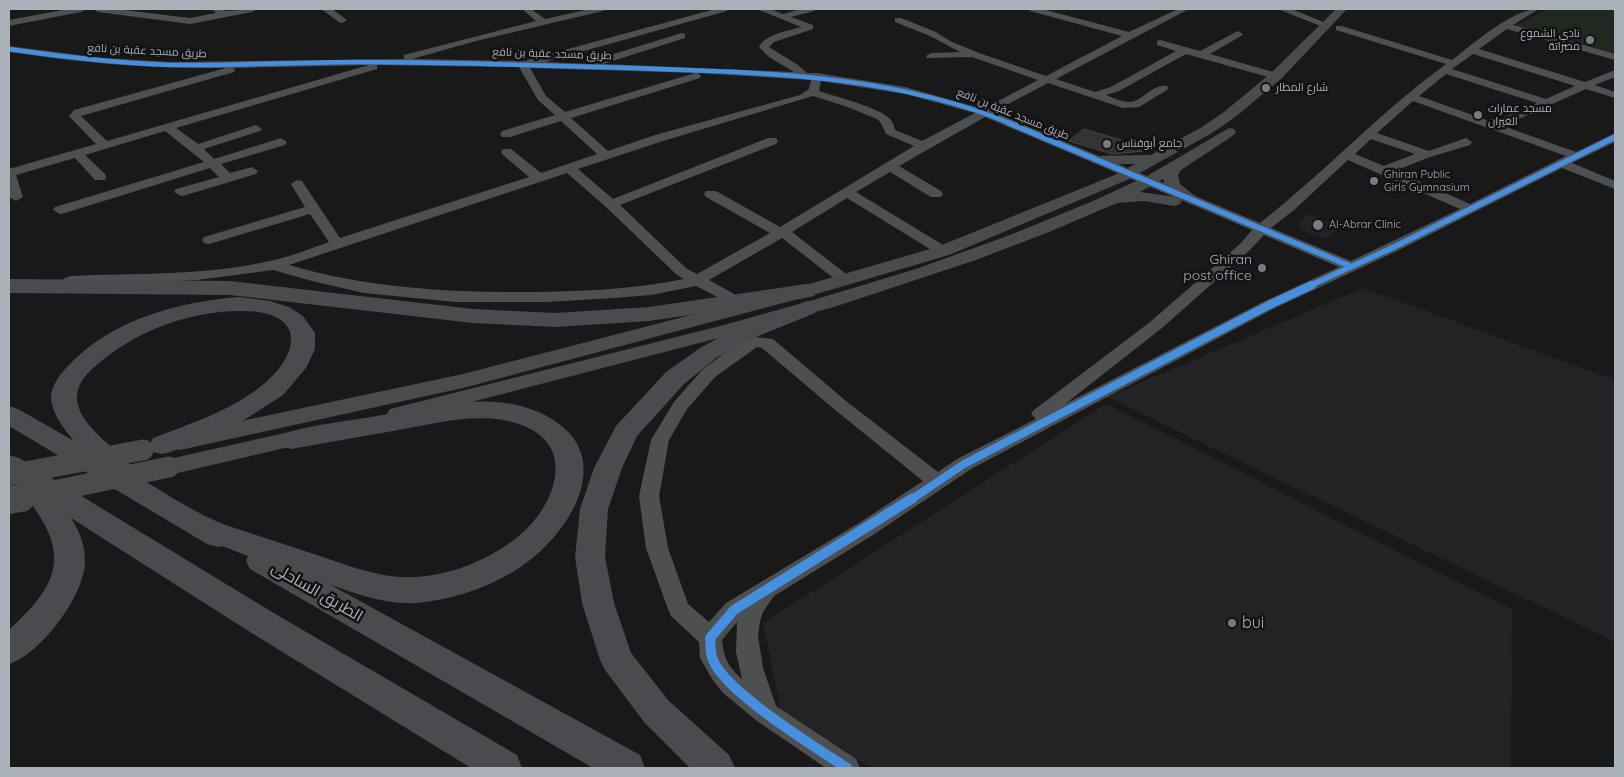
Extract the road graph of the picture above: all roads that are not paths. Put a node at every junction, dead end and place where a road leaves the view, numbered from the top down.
1 (81, 9) edge
2 (98, 9) edge
3 (252, 9) edge
4 (326, 9) edge
5 (526, 9) edge
6 (600, 9) edge
7 (724, 9) edge
8 (762, 9) edge
9 (811, 9) edge
10 (1033, 9) edge
11 (1185, 9) edge
12 (1283, 9) edge
13 (1342, 9) edge
14 (1359, 9) edge
15 (1535, 9) edge
16 (220, 12) edge
17 (784, 16) junction
18 (342, 20) dead end
19 (898, 20) dead end
20 (9, 23) edge
21 (544, 23) junction
22 (1332, 26) junction
23 (1506, 26) junction
24 (1238, 34) dead end
25 (1130, 35) junction
26 (682, 36) dead end
27 (1160, 43) dead end
28 (9, 49) edge
29 (1185, 50) junction
30 (1471, 50) junction
31 (975, 55) junction
32 (1201, 55) junction
33 (931, 56) dead end
34 (1615, 58) edge
35 (394, 62) junction
36 (241, 65) junction
37 (523, 65) junction
38 (583, 67) junction
39 (1449, 67) junction
40 (713, 71) junction
41 (1615, 73) edge
42 (810, 76) junction
43 (1276, 76) junction
44 (1048, 80) junction
45 (1585, 85) junction
46 (1163, 88) dead end
47 (813, 93) junction
48 (1096, 95) junction
49 (1615, 95) edge
50 (1412, 97) junction
51 (1546, 102) junction
52 (985, 113) junction
53 (561, 115) junction
54 (165, 126) junction
55 (1492, 126) junction
56 (256, 129) dead end
57 (506, 134) dead end
58 (1370, 135) junction
59 (1615, 137) edge
60 (772, 141) dead end
61 (282, 142) dead end
62 (1466, 142) dead end
63 (104, 145) junction
64 (923, 146) junction
65 (196, 148) junction
66 (77, 153) junction
67 (503, 154) dead end
68 (1348, 155) junction
69 (1424, 155) junction
70 (606, 156) junction
71 (1577, 156) junction
72 (1089, 158) junction
73 (212, 162) junction
74 (1168, 162) junction
75 (1562, 164) junction
76 (890, 166) junction
77 (569, 168) junction
78 (252, 171) dead end
79 (1384, 171) junction
80 (9, 173) edge
81 (100, 177) dead end
82 (228, 178) junction
83 (1135, 179) junction
84 (534, 180) junction
85 (297, 184) dead end
86 (1615, 186) edge
87 (182, 192) dead end
88 (846, 192) junction
89 (1084, 192) junction
90 (710, 194) dead end
91 (936, 194) dead end
92 (16, 197) dead end
93 (1192, 200) junction
94 (1105, 201) junction
95 (1174, 201) junction
96 (611, 204) junction
97 (313, 209) junction
98 (1471, 209) junction
99 (60, 210) dead end
100 (781, 232) junction
101 (1258, 232) junction
102 (209, 240) dead end
103 (337, 244) junction
104 (943, 251) junction
105 (274, 265) junction
106 (1344, 270) junction
107 (845, 280) junction
108 (696, 281) junction
109 (10, 286) edge
110 (806, 300) junction
111 (737, 302) junction
112 (9, 415) edge
113 (291, 440) junction
114 (158, 454) junction
115 (964, 464) junction
116 (14, 480) edge
117 (937, 482) junction
118 (139, 489) junction
119 (203, 528) junction
120 (776, 585) junction
121 (710, 638) junction
122 (9, 650) edge
123 (766, 713) junction
124 (504, 768) edge
125 (626, 768) edge
126 (716, 768) edge
127 (847, 768) edge

1 - 20 street
2 - 16 street
3 - 16 street
4 - 18 street
5 - 21 street
6 - 21 street
7 - 37 street
8 - 17 street
9 - 17 street
10 - 25 street
11 - 25 street
12 - 22 street
13 - 22 main road
14 - 22 main road
15 - 23 street
17 - 42 street
19 - 31 street
21 - 35 street
22 - 39 street
22 - 43 main road
22 - 74 main road
23 - 30 street
23 - 34 street
24 - 32 street
25 - 44 street
26 - 38 street
27 - 29 street
28 - 36 street, طريق مسجد عقبة بن نافع
29 - 32 street
29 - 48 street
30 - 39 street
30 - 45 street
31 - 33 street
31 - 44 street
32 - 43 street
35 - 36 street, طريق مسجد عقبة بن نافع
35 - 37 street, طريق مسجد عقبة بن نافع
35 - 54 street
36 - 63 street
37 - 38 street, طريق مسجد عقبة بن نافع
37 - 53 street
38 - 40 street, طريق مسجد عقبة بن نافع
39 - 50 street
39 - 51 street
40 - 42 street, طريق مسجد عقبة بن نافع
40 - 53 street
41 - 45 street
42 - 47 street
42 - 52 street, طريق مسجد عقبة بن نافع
43 - 74 main road
44 - 48 street
44 - 52 street
45 - 49 street
45 - 51 street
46 - 48 street
47 - 64 street
47 - 70 street
50 - 55 street
50 - 58 street
51 - 55 street
52 - 64 street
52 - 72 street, طريق مسجد عقبة بن نافع
53 - 57 street
53 - 70 street
54 - 63 street
54 - 65 street
55 - 71 street
56 - 65 street
58 - 68 street
58 - 69 street
59 - 71 street
60 - 96 street
61 - 73 street
62 - 69 street
63 - 66 street
64 - 76 street
65 - 73 street
66 - 80 street
66 - 81 street
67 - 84 street
68 - 79 street
68 - 101 street
69 - 79 street
70 - 77 street
71 - 75 street
72 - 74 main road
72 - 83 street, طريق مسجد عقبة بن نافع
72 - 89 main road
73 - 82 street
73 - 99 street
74 - 83 main road
74 - 93 main road
75 - 86 street
75 - 98 street
76 - 88 street
76 - 91 street
77 - 84 street
77 - 96 street
78 - 82 street
79 - 98 street
80 - 92 street
82 - 87 street
83 - 89 main road
83 - 93 street
83 - 94 main road
83 - 95 street
84 - 103 street
85 - 97 street
88 - 100 street
88 - 104 street
89 - 104 main road
90 - 100 street
93 - 101 street
94 - 95 main road
94 - 110 main road
95 - 101 street
96 - 108 street
97 - 102 street
97 - 103 street
98 - 106 street
100 - 107 street
100 - 108 street
101 - 106 street
101 - 115 street
103 - 105 street
104 - 107 main road
105 - 108 street
105 - 109 street
106 - 115 street
107 - 110 main road
108 - 111 street
109 - 111 highway
110 - 111 highway
110 - 113 main road
110 - 114 main road
110 - 126 highway
112 - 118 highway, الطريق الساحلى
113 - 114 main road
113 - 119 highway
114 - 116 main road, bridge
114 - 118 highway
115 - 117 street
116 - 122 highway
116 - 124 highway
117 - 120 street
117 - 121 street
118 - 119 highway, الطريق الساحلى
119 - 125 highway, الطريق الساحلى
120 - 121 street
120 - 123 street
121 - 123 street
123 - 127 street

